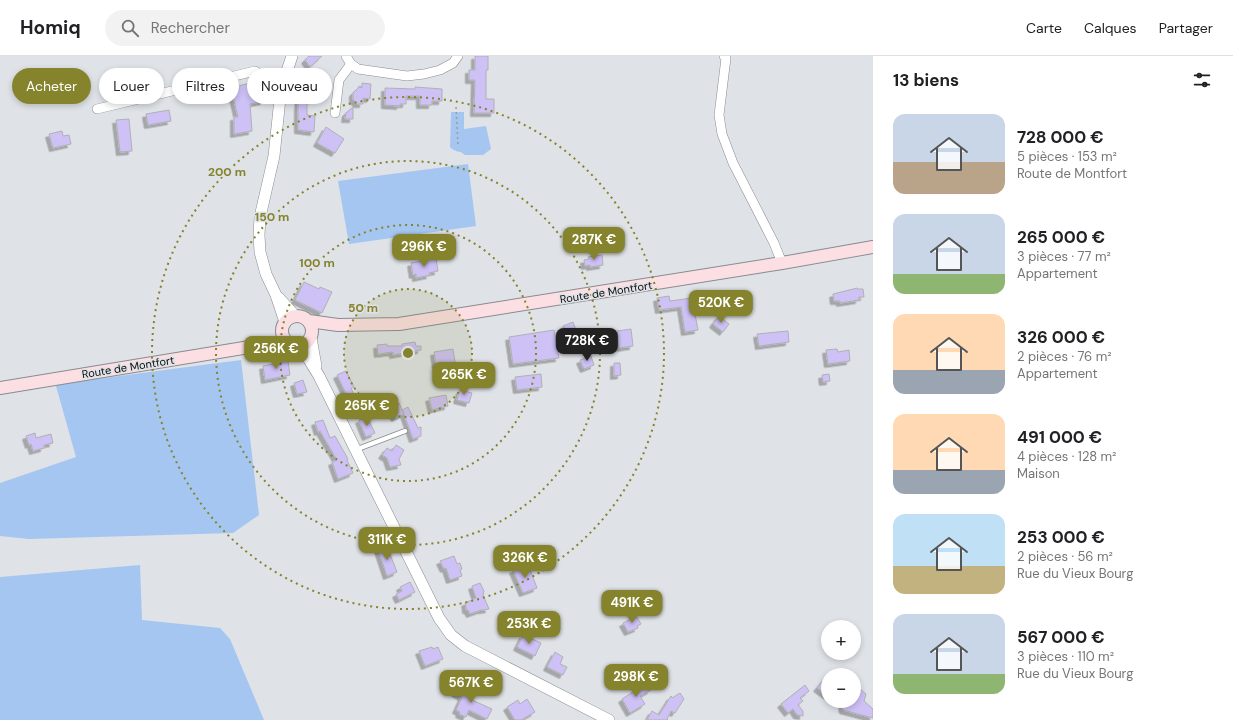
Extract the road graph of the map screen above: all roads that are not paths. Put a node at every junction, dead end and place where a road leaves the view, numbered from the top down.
1 (292, 56) edge
2 (458, 56) edge
3 (725, 57) edge
4 (349, 60) edge
5 (288, 68) edge
6 (247, 73) edge
7 (279, 104) edge
8 (97, 109) dead end
9 (335, 113) dead end
10 (873, 246) edge
11 (782, 264) junction
12 (309, 321) junction
13 (287, 322) junction
14 (338, 325) junction
15 (311, 337) junction
16 (293, 345) junction
17 (256, 346) junction
18 (319, 376) junction
19 (0, 388) edge
20 (405, 431) dead end
21 (355, 450) junction
22 (609, 720) edge

1 - 5 street
2 - 4 street
3 - 11 street
4 - 9 street
6 - 8 street
7 - 13 street
10 - 11 main road, Route de Montfort
11 - 14 main road, Route de Montfort
12 - 13 main road
12 - 14 main road, Route de Montfort
12 - 15 main road
13 - 16 main road
13 - 17 main road, Route de Montfort
14 - 15 main road, Route de Montfort
15 - 16 main road
15 - 18 street
16 - 17 main road, Route de Montfort
16 - 18 street
17 - 19 main road, Route de Montfort
18 - 21 street
20 - 21 lane
21 - 22 street

